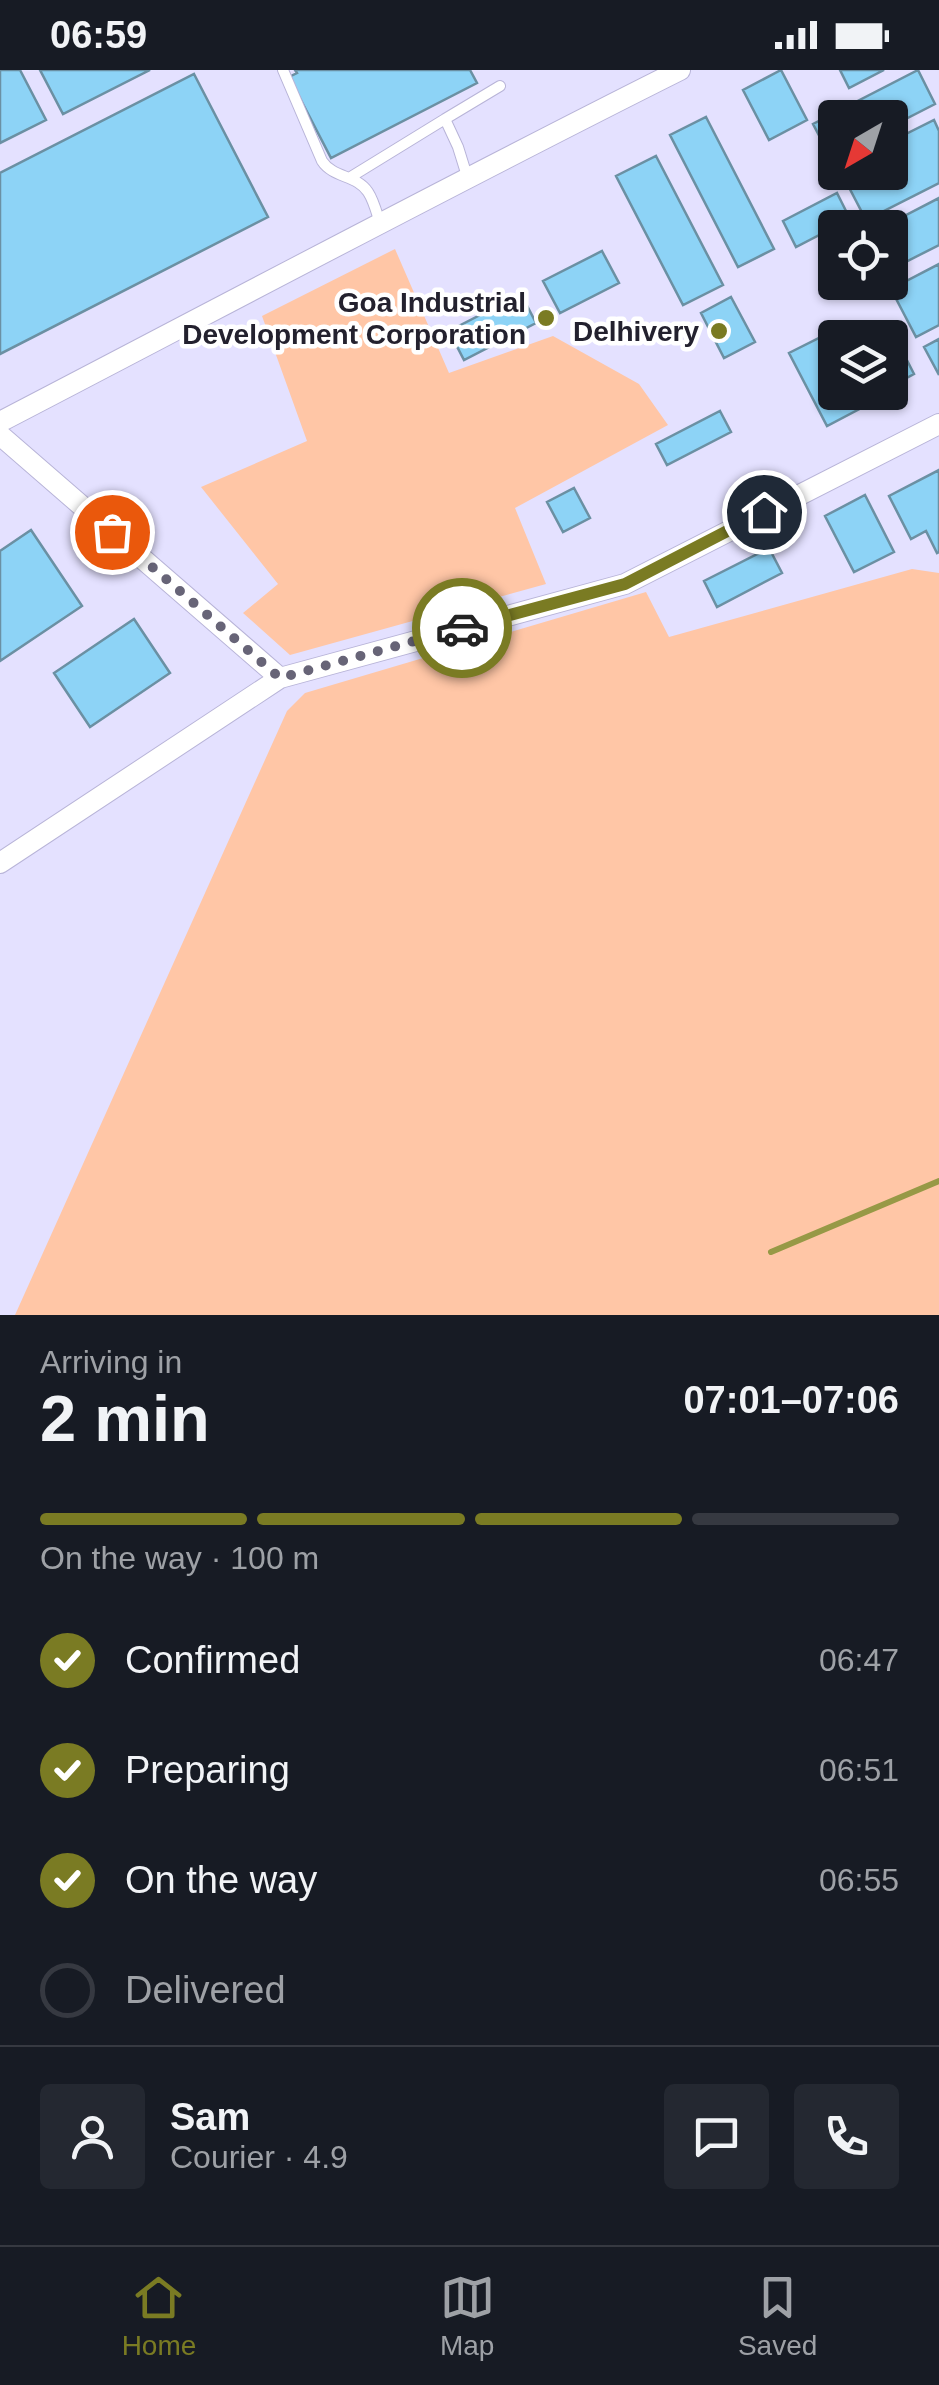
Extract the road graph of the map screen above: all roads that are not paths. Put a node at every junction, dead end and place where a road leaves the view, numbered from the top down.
1 (283, 70) edge
2 (680, 70) edge
3 (500, 86) dead end
4 (445, 119) junction
5 (467, 176) junction
6 (349, 178) junction
7 (380, 224) junction
8 (0, 422) edge
9 (939, 424) edge
10 (0, 436) edge
11 (280, 678) junction
12 (0, 863) edge

1 - 6 lane
2 - 5 street
3 - 4 lane
4 - 5 lane
4 - 6 lane
5 - 7 street
6 - 7 lane
7 - 8 street
9 - 11 street
10 - 11 street
11 - 12 street

